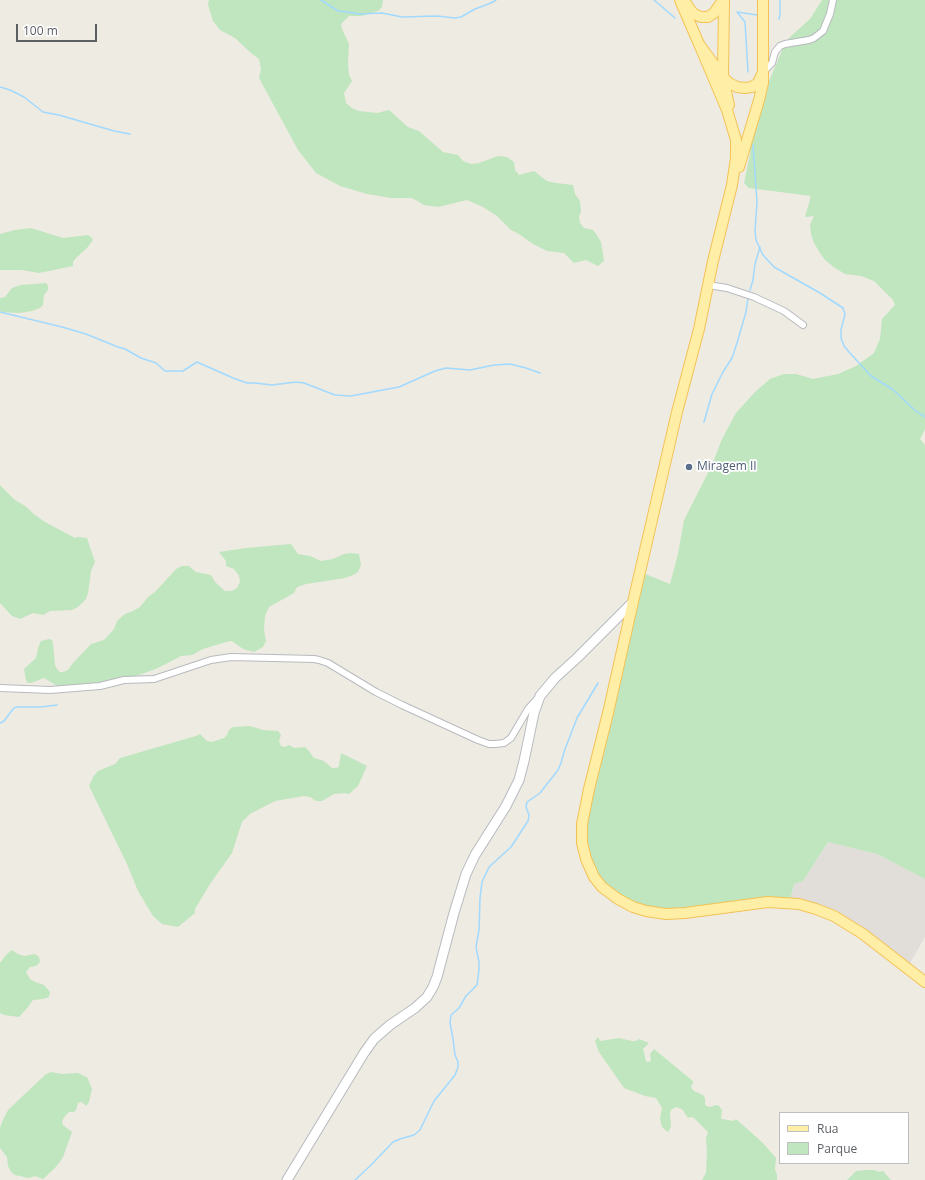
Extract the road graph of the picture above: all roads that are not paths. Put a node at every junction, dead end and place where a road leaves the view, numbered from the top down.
1 (680, 0) edge
2 (684, 0) edge
3 (723, 0) edge
4 (763, 0) edge
5 (833, 0) edge
6 (698, 44) junction
7 (764, 71) junction
8 (723, 77) junction
9 (736, 140) junction
10 (732, 185) junction
11 (708, 285) junction
12 (803, 325) dead end
13 (633, 602) junction
14 (0, 688) edge
15 (540, 696) junction
16 (925, 982) edge
17 (287, 1180) edge

1 - 6 main road
2 - 3 main road
3 - 8 main road
4 - 7 main road
5 - 7 street
6 - 8 main road
6 - 9 main road
7 - 8 main road
7 - 10 main road
8 - 9 main road
9 - 10 main road
10 - 11 main road
11 - 12 street
11 - 13 main road
13 - 15 street
13 - 16 main road
14 - 15 street
15 - 17 street

